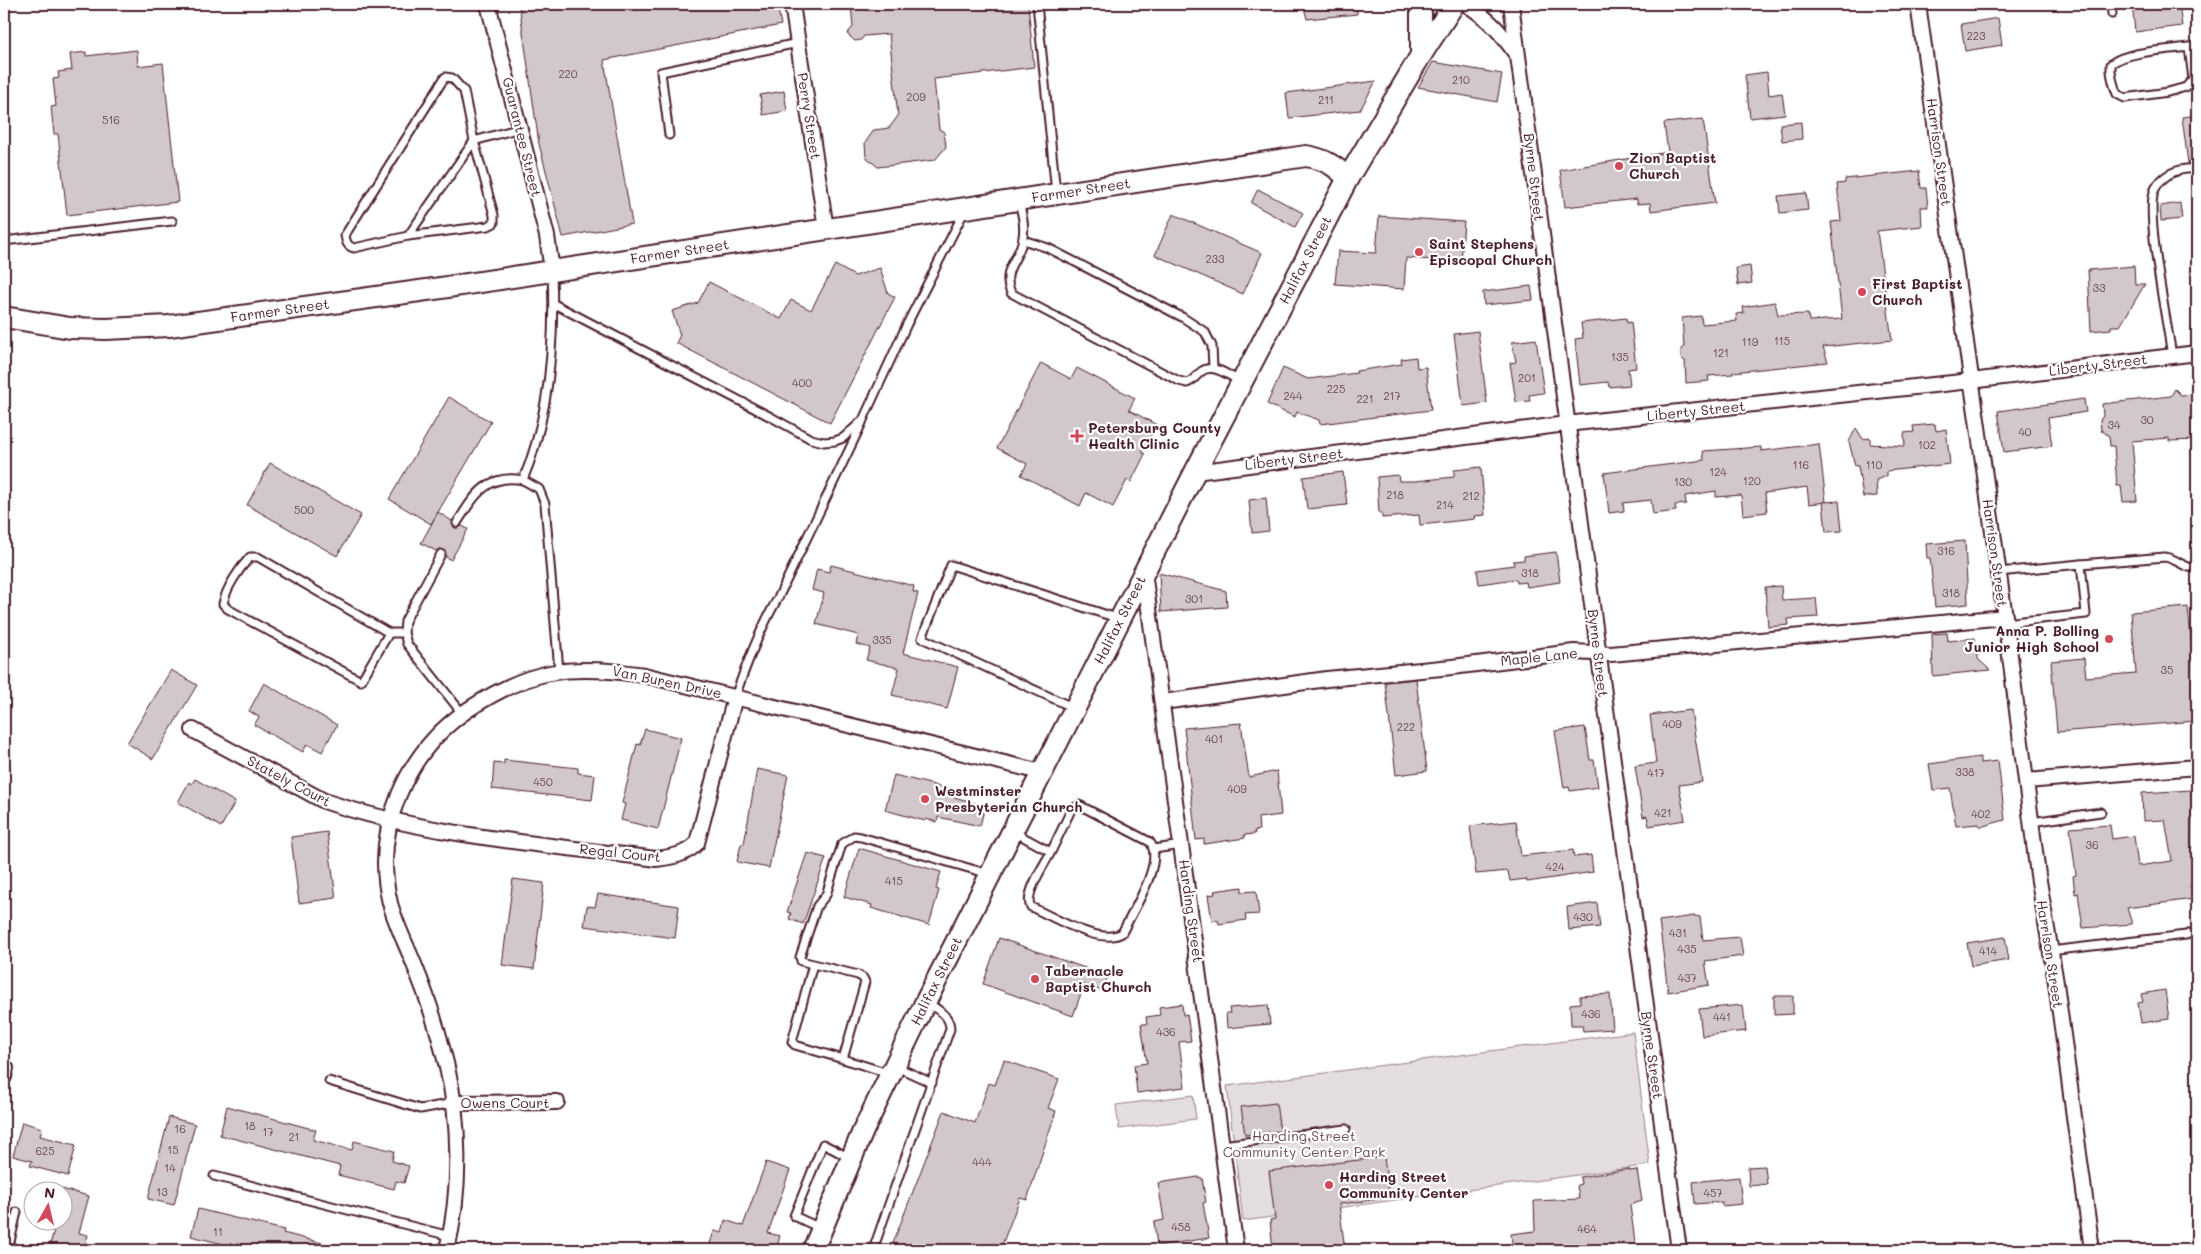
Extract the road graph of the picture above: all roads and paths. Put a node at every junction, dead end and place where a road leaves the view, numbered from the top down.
1 (488, 4) edge
2 (792, 4) edge
3 (1037, 4) edge
4 (1421, 4) edge
5 (1454, 4) edge
6 (1466, 4) edge
7 (1502, 4) edge
8 (1918, 4) edge
9 (2111, 4) edge
10 (1512, 11) edge
11 (2112, 14) dead end
12 (798, 43) junction
13 (2193, 46) edge
14 (1421, 55) junction
15 (1518, 56) junction
16 (520, 128) junction
17 (669, 135) dead end
18 (474, 141) junction
19 (2197, 169) edge
20 (1348, 178) junction
21 (1056, 193) junction
22 (1018, 199) junction
23 (966, 207) junction
24 (172, 221) dead end
25 (826, 229) junction
26 (408, 236) junction
27 (1023, 240) junction
28 (4, 241) edge
29 (552, 271) junction
30 (554, 304) junction
31 (4, 317) edge
32 (2197, 353) edge
33 (2172, 356) junction
34 (1213, 368) junction
35 (1971, 381) junction
36 (1241, 382) junction
37 (863, 420) junction
38 (1566, 424) junction
39 (1195, 472) junction
40 (523, 480) junction
41 (457, 523) dead end
42 (441, 554) dead end
43 (2081, 564) junction
44 (2197, 568) edge
45 (1144, 572) junction
46 (1998, 572) junction
47 (1120, 619) junction
48 (2005, 620) junction
49 (389, 632) junction
50 (404, 633) junction
51 (1598, 653) junction
52 (559, 671) junction
53 (735, 697) junction
54 (1163, 702) junction
55 (1074, 708) junction
56 (462, 713) junction
57 (193, 730) dead end
58 (2197, 767) edge
59 (1041, 772) junction
60 (2026, 781) junction
61 (2101, 812) dead end
62 (390, 820) junction
63 (2031, 822) junction
64 (1011, 831) junction
65 (1182, 845) junction
66 (1153, 849) junction
67 (1050, 852) junction
68 (989, 874) junction
69 (2197, 931) edge
70 (2050, 951) junction
71 (813, 964) junction
72 (926, 1001) junction
73 (843, 1059) junction
74 (893, 1070) junction
75 (329, 1081) dead end
76 (932, 1083) junction
77 (557, 1102) dead end
78 (454, 1103) junction
79 (1346, 1129) dead end
80 (1222, 1145) junction
81 (851, 1158) junction
82 (214, 1176) dead end
83 (17, 1212) dead end
84 (822, 1229) junction
85 (450, 1236) junction
86 (8, 1250) edge
87 (447, 1250) edge
88 (813, 1250) edge
89 (872, 1250) edge
90 (1236, 1250) edge
91 (1679, 1250) edge
92 (2092, 1250) edge

1 - 16 street, Guarantee Street
2 - 12 street, Perry Street
3 - 21 lane
4 - 14 main road
5 - 14 main road, Halifax Street
6 - 15 street, Byrne Street
7 - 10 street, Byrne Street
8 - 35 street, Harrison Street
9 - 11 lane
10 - 15 street, Byrne Street
12 - 17 lane
12 - 25 street, Perry Street
13 - 13 lane
14 - 20 main road, Halifax Street
15 - 38 street, Byrne Street
16 - 18 lane
16 - 29 street, Guarantee Street
18 - 26 lane
18 - 26 lane
18 - 26 lane
19 - 33 lane
20 - 21 main road, Farmer Street
20 - 36 main road, Halifax Street
21 - 22 main road, Farmer Street
22 - 23 main road, Farmer Street
22 - 27 lane
23 - 25 main road, Farmer Street
23 - 37 lane
24 - 28 lane
25 - 29 main road, Farmer Street
27 - 34 lane
27 - 34 lane
29 - 30 lane
29 - 31 main road, Farmer Street
30 - 37 lane
30 - 40 lane
32 - 33 street, Liberty Street
33 - 35 street, Liberty Street
34 - 36 lane
35 - 38 street, Liberty Street
35 - 46 street, Harrison Street
36 - 39 main road, Halifax Street
37 - 53 lane
38 - 39 street, Liberty Street
38 - 51 street, Byrne Street
39 - 45 main road, Halifax Street
40 - 41 lane
40 - 52 lane
42 - 50 lane
43 - 44 lane
43 - 46 lane
43 - 48 lane
45 - 47 main road, Halifax Street
45 - 54 street, Harding Street
46 - 48 street, Harrison Street
47 - 55 main road, Halifax Street
47 - 55 lane
48 - 51 street, Maple Lane
48 - 60 street, Harrison Street
49 - 49 lane
49 - 50 lane
50 - 56 lane
51 - 54 street, Maple Lane
51 - 91 street, Byrne Street
52 - 53 street, Van Buren Drive
52 - 56 street, Van Buren Drive
53 - 59 street, Van Buren Drive
53 - 62 street, Regal Court
54 - 65 street, Harding Street
55 - 59 main road, Halifax Street
56 - 62 street, Van Buren Drive
57 - 62 street, Stately Court
58 - 60 street
59 - 64 main road, Halifax Street
60 - 63 street, Harrison Street
61 - 63 lane
62 - 78 street, Van Buren Drive
63 - 70 street, Harrison Street
64 - 67 lane
64 - 68 main road, Halifax Street
65 - 66 lane
65 - 80 street, Harding Street
66 - 67 lane
66 - 67 lane
68 - 71 lane
68 - 72 main road, Halifax Street
69 - 70 lane
70 - 92 street, Harrison Street
71 - 73 lane
71 - 73 lane
72 - 74 main road, Halifax Street
72 - 76 lane
73 - 74 lane
74 - 76 lane
74 - 81 main road, Halifax Street
75 - 78 lane
76 - 89 lane
77 - 78 street, Owens Court
78 - 85 street, Van Buren Drive
79 - 80 lane
80 - 90 street, Harding Street
81 - 84 main road, Halifax Street
81 - 84 lane
82 - 85 lane
83 - 86 lane
84 - 88 main road, Halifax Street
85 - 87 street, Van Buren Drive

